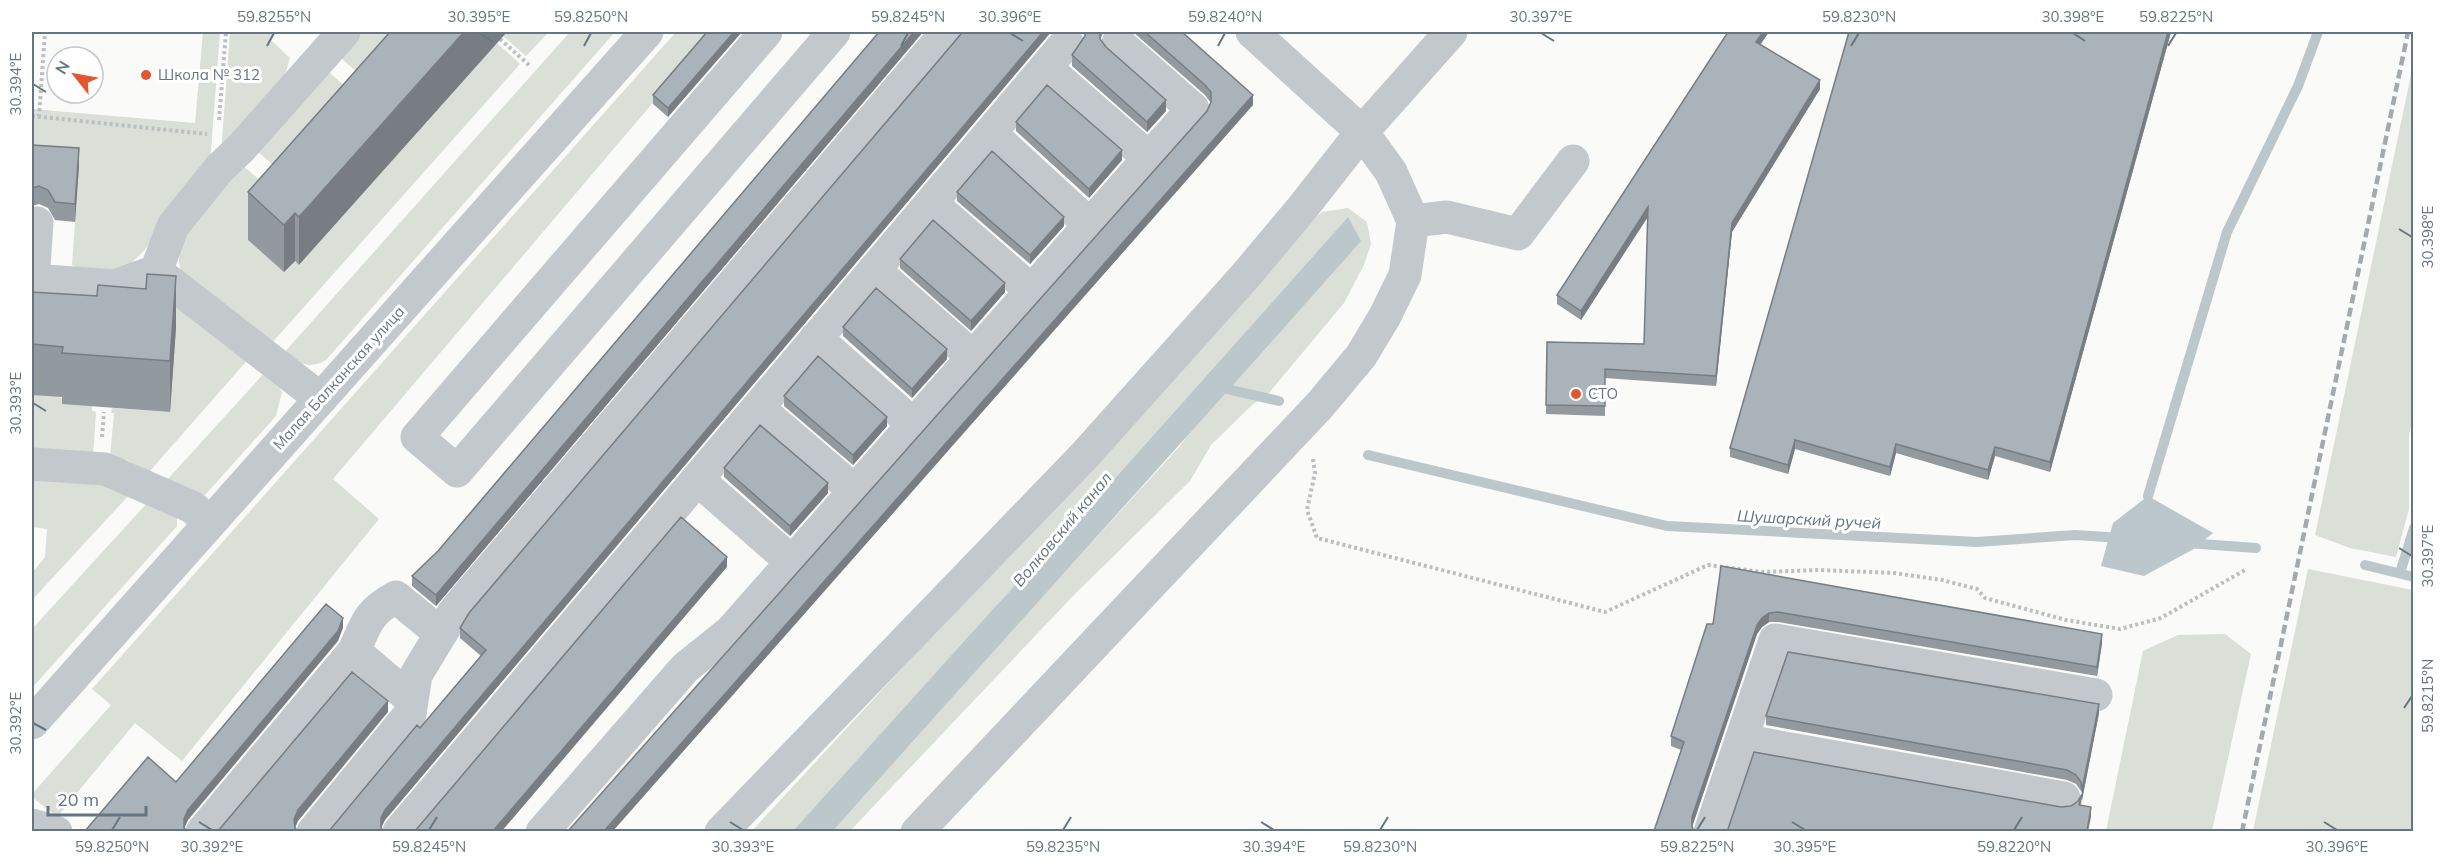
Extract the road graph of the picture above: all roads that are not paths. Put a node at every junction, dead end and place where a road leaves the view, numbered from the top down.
1 (344, 32) edge
2 (647, 32) edge
3 (766, 32) edge
4 (834, 32) edge
5 (948, 32) edge
6 (1451, 32) edge
7 (1267, 36) edge
8 (1067, 42) dead end
9 (1118, 43) dead end
10 (1046, 68) junction
11 (1365, 128) junction
12 (990, 133) junction
13 (1149, 158) junction
14 (1573, 161) dead end
15 (931, 203) junction
16 (1413, 220) junction
17 (36, 223) dead end
18 (1090, 225) junction
19 (874, 270) junction
20 (156, 271) junction
21 (32, 281) edge
22 (1032, 291) junction
23 (816, 338) junction
24 (973, 357) junction
25 (321, 399) junction
26 (758, 408) junction
27 (914, 425) junction
28 (32, 464) edge
29 (698, 479) junction
30 (855, 492) junction
31 (210, 522) junction
32 (792, 562) junction
33 (441, 634) junction
34 (354, 651) junction
35 (2096, 696) dead end
36 (412, 700) junction
37 (32, 723) edge
38 (1741, 740) junction
39 (2064, 798) dead end
40 (32, 825) edge
41 (56, 831) edge
42 (202, 831) edge
43 (314, 831) edge
44 (399, 831) edge
45 (542, 831) edge
46 (721, 831) edge
47 (916, 831) edge
48 (1710, 831) edge

1 - 20 street
2 - 25 street, Малая Балканская улица
3 - 4 street
5 - 33 street
6 - 11 street
7 - 11 street
8 - 10 street
9 - 13 street
10 - 12 street
10 - 13 street
11 - 16 street
11 - 46 street
12 - 15 street
12 - 18 street
13 - 18 street
14 - 16 street
15 - 19 street
15 - 22 street
16 - 47 street
17 - 21 street
18 - 22 street
19 - 23 street
19 - 24 street
20 - 21 street
20 - 25 street
22 - 24 street
23 - 26 street
23 - 27 street
24 - 27 street
25 - 31 street, Малая Балканская улица
26 - 29 street
26 - 30 street
27 - 30 street
28 - 31 street
29 - 32 street
29 - 44 street
30 - 32 street
31 - 37 street, Малая Балканская улица
32 - 45 street
33 - 34 street
33 - 36 street
34 - 36 street
34 - 42 street
35 - 38 street
36 - 43 street
38 - 39 street
38 - 48 street
40 - 41 street

